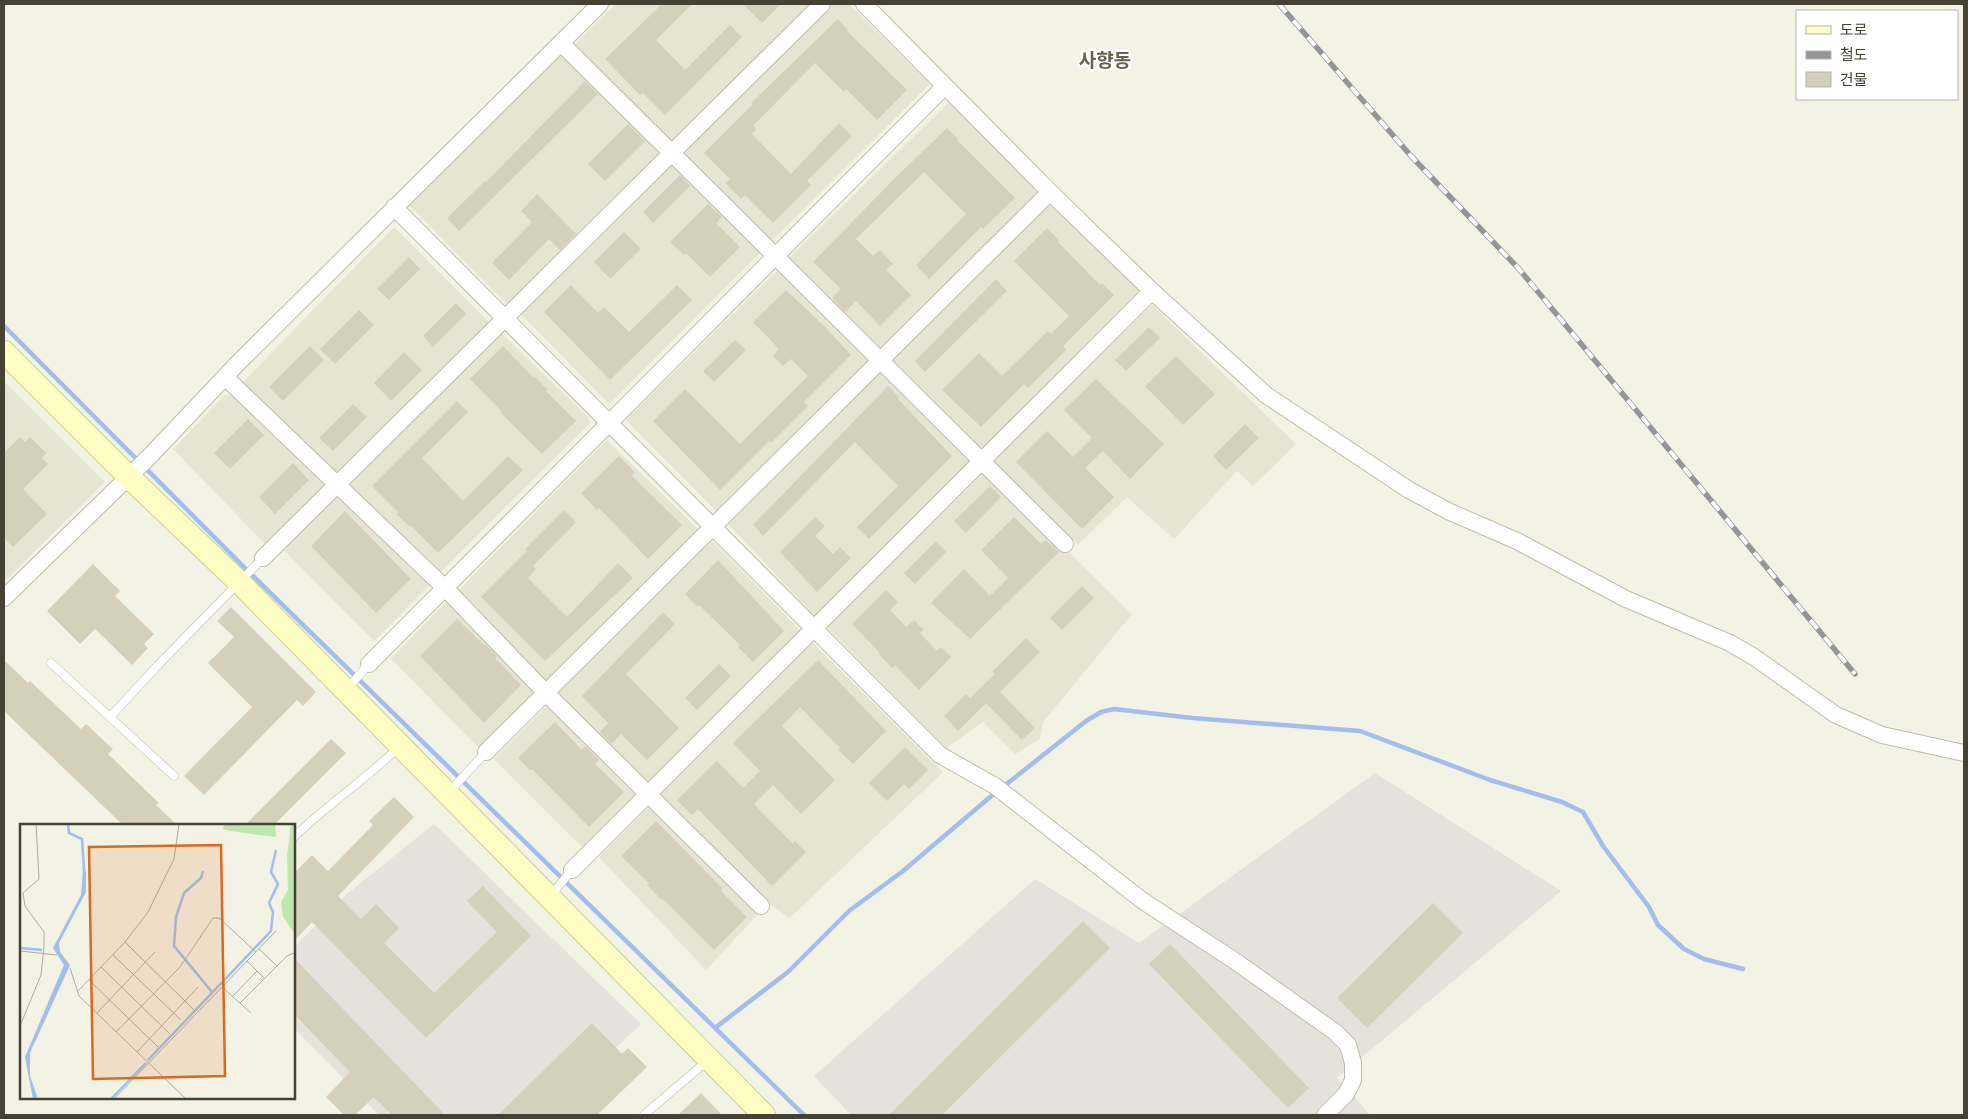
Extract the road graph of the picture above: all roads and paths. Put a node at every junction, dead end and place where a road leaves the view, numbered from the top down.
1 (600, 4) edge
2 (822, 4) edge
3 (864, 4) edge
4 (562, 43) junction
5 (945, 86) junction
6 (672, 153) junction
7 (1050, 192) junction
8 (394, 207) junction
9 (775, 256) junction
10 (1152, 291) junction
11 (506, 319) junction
12 (4, 352) edge
13 (880, 360) junction
14 (225, 377) junction
15 (609, 423) junction
16 (982, 461) junction
17 (139, 466) junction
18 (337, 485) junction
19 (712, 527) junction
20 (1065, 544) dead end
21 (260, 562) joint
22 (244, 580) junction
23 (445, 588) junction
24 (4, 598) edge
25 (814, 629) junction
26 (51, 663) dead end
27 (367, 667) joint
28 (350, 686) junction
29 (546, 693) junction
30 (111, 716) junction
31 (400, 745) junction
32 (486, 752) joint
33 (1964, 754) edge
34 (174, 776) dead end
35 (452, 788) junction
36 (648, 795) junction
37 (295, 836) edge
38 (570, 873) joint
39 (552, 894) junction
40 (761, 906) dead end
41 (708, 1059) junction
42 (761, 1114) edge
43 (644, 1115) edge
44 (1325, 1115) edge

1 - 4 street
2 - 6 street
3 - 5 street
4 - 6 street
4 - 8 street
5 - 7 street
5 - 9 street
6 - 9 street
6 - 11 street
7 - 10 street
7 - 13 street
8 - 11 street
8 - 14 street
9 - 13 street
9 - 15 street
10 - 16 street
10 - 33 street
11 - 15 street
11 - 18 street
12 - 17 street
13 - 16 street
13 - 19 street
14 - 17 street
14 - 18 street
15 - 19 street
15 - 23 street
16 - 20 street
16 - 25 street
17 - 22 street
17 - 24 street
18 - 21 street
18 - 23 street
19 - 25 street
19 - 29 street
21 - 22 lane
22 - 28 street
22 - 30 lane
23 - 27 street
23 - 29 street
25 - 36 street
25 - 44 street
26 - 30 lane
27 - 28 lane
28 - 31 street
29 - 32 street
29 - 36 street
30 - 34 lane
31 - 35 street
31 - 37 lane
32 - 35 lane
35 - 39 street
36 - 38 street
36 - 40 street
38 - 39 lane
39 - 41 street
41 - 42 street
41 - 43 lane

